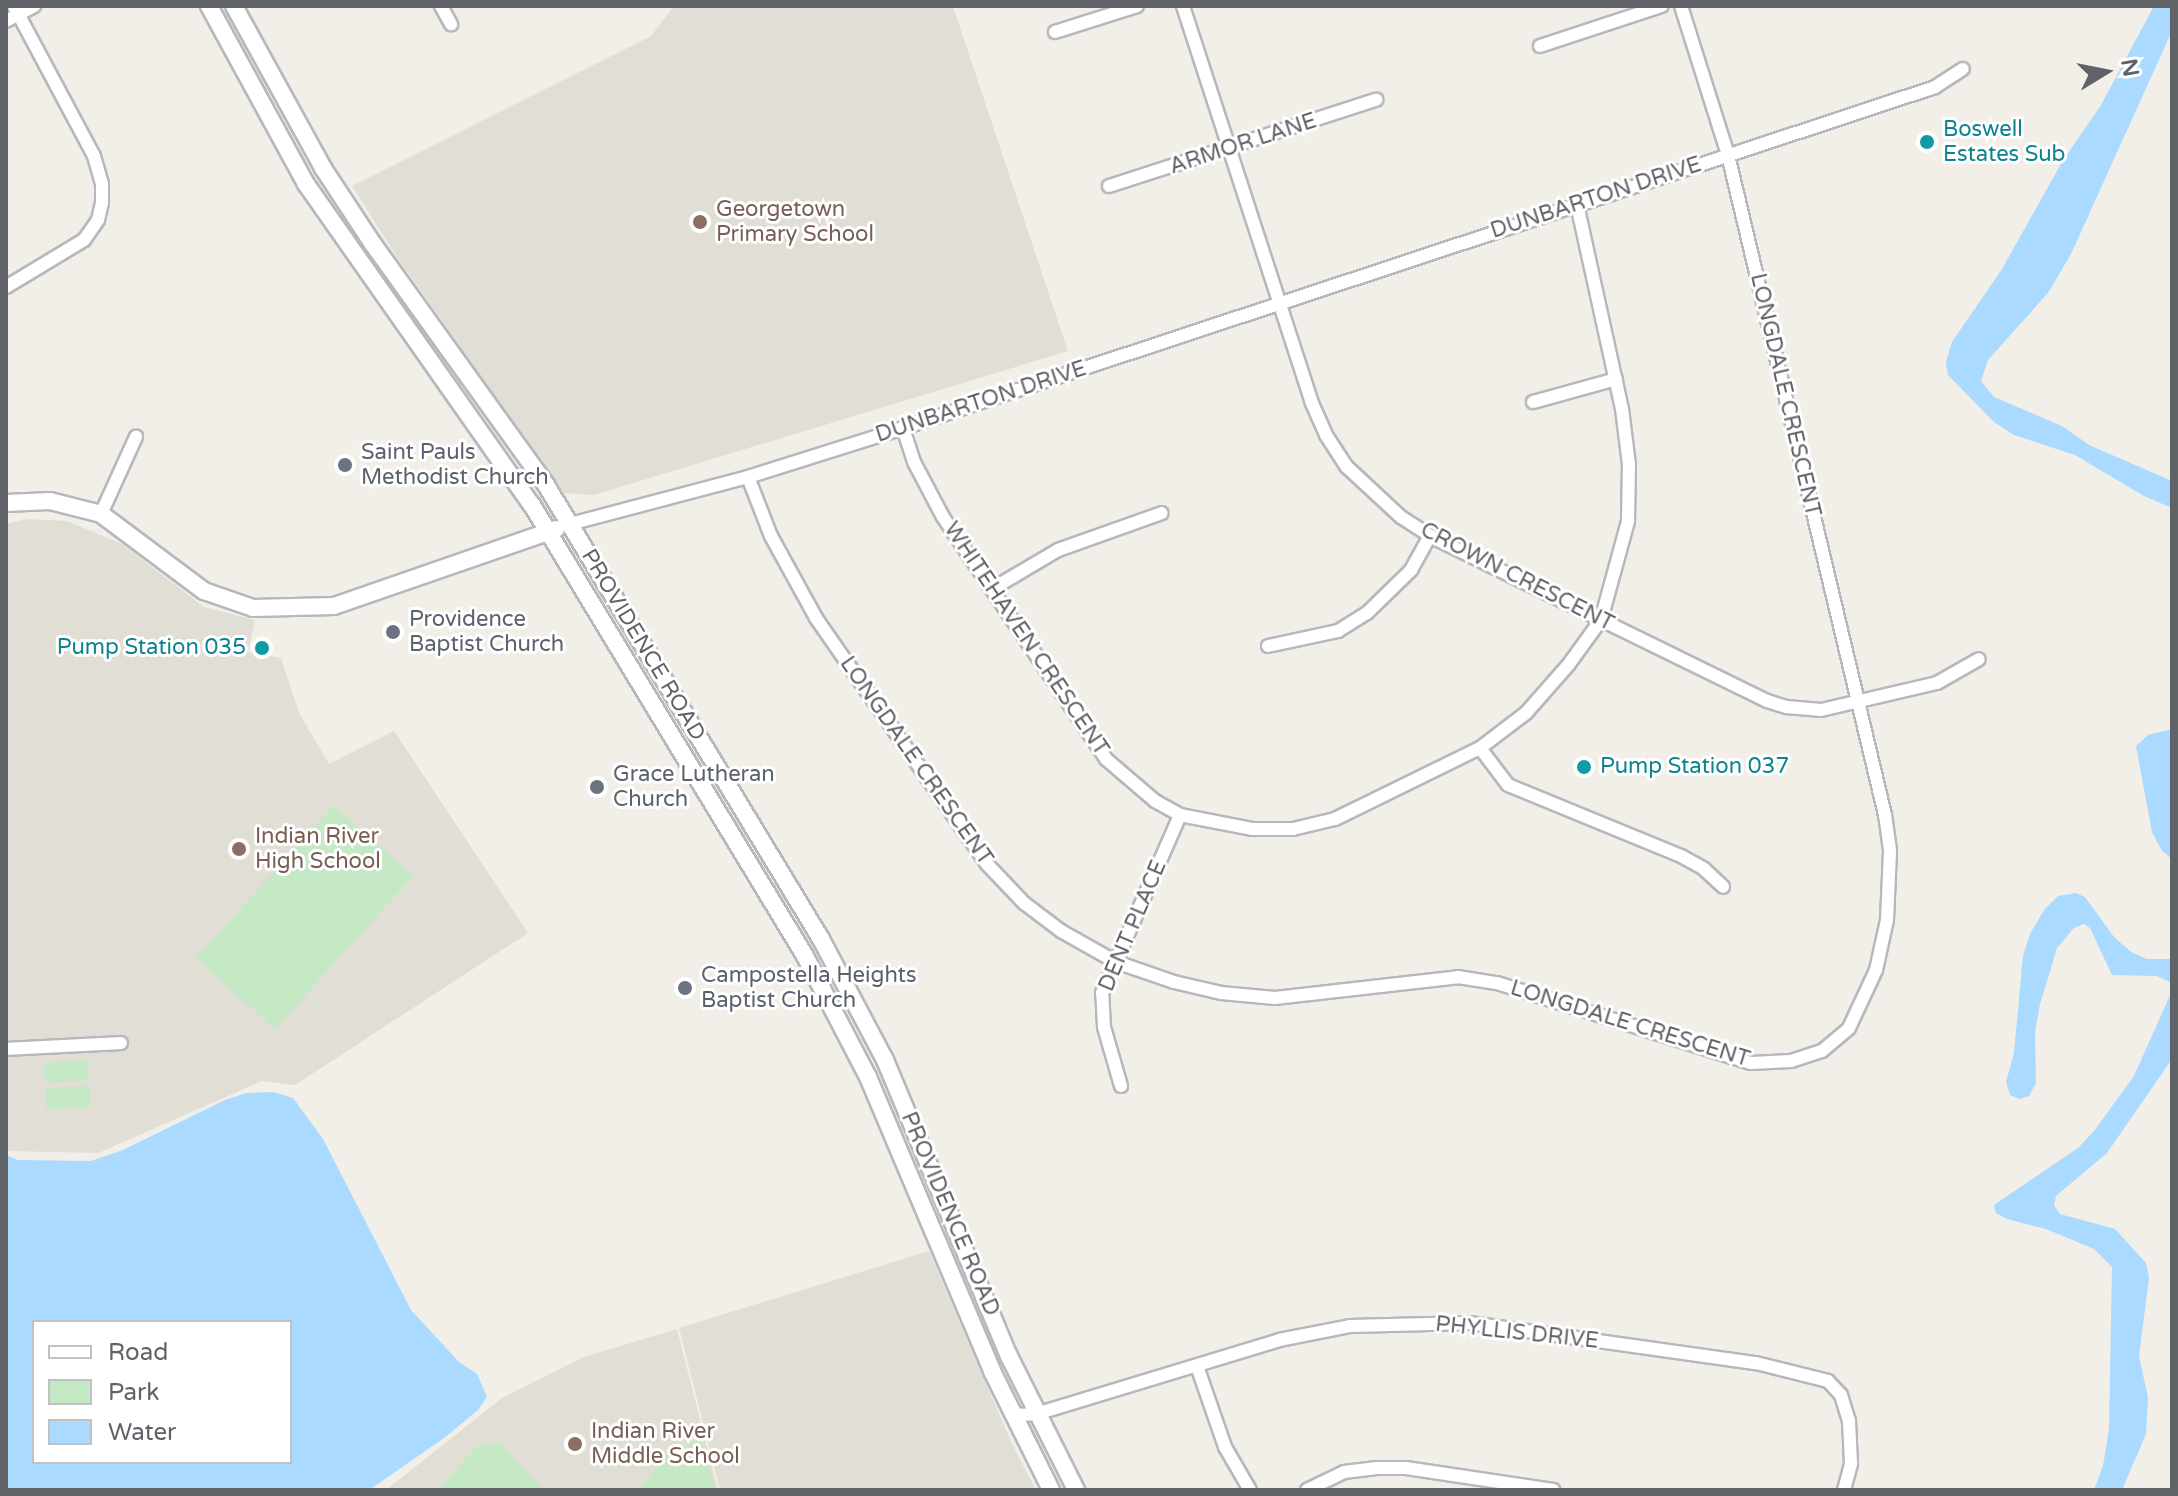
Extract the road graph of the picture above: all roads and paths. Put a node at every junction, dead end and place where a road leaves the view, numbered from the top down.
1 (34, 6) edge
2 (209, 6) edge
3 (234, 6) edge
4 (441, 6) edge
5 (1137, 6) edge
6 (1183, 6) edge
7 (1662, 6) edge
8 (1681, 6) edge
9 (16, 10) edge
10 (6, 21) edge
11 (451, 24) dead end
12 (1055, 32) dead end
13 (1540, 46) dead end
14 (1963, 69) dead end
15 (1376, 100) dead end
16 (1228, 150) junction
17 (1728, 155) junction
18 (1109, 186) dead end
19 (1577, 205) junction
20 (6, 287) edge
21 (1279, 305) junction
22 (1616, 379) junction
23 (1533, 402) dead end
24 (903, 428) junction
25 (136, 437) dead end
26 (748, 477) junction
27 (6, 503) edge
28 (1162, 513) dead end
29 (101, 514) junction
30 (570, 524) junction
31 (548, 532) junction
32 (1430, 536) junction
33 (992, 589) junction
34 (1601, 620) junction
35 (1268, 646) dead end
36 (1979, 659) dead end
37 (1858, 701) junction
38 (1480, 748) junction
39 (1180, 815) junction
40 (1723, 887) dead end
41 (1116, 962) junction
42 (121, 1043) dead end
43 (6, 1049) edge
44 (1121, 1086) dead end
45 (1197, 1366) junction
46 (1036, 1414) junction
47 (1012, 1415) junction
48 (1479, 1486) edge
49 (1051, 1490) edge
50 (1076, 1490) edge
51 (1250, 1490) edge
52 (1307, 1490) edge
53 (1553, 1490) edge
54 (1844, 1490) edge

1 - 9 street
2 - 31 main road, PROVIDENCE ROAD
3 - 30 main road, PROVIDENCE ROAD
4 - 11 street
5 - 12 street
6 - 16 street, CROWN CRESCENT
7 - 13 street
8 - 17 street, LONGDALE CRESCENT
9 - 10 street
9 - 20 street
14 - 17 street, DUNBARTON DRIVE
15 - 16 street, ARMOR LANE
16 - 18 street, ARMOR LANE
16 - 21 street, CROWN CRESCENT
17 - 19 street, DUNBARTON DRIVE
17 - 37 street, LONGDALE CRESCENT
19 - 21 street, DUNBARTON DRIVE
19 - 22 street, WHITEHAVEN CRESCENT
21 - 24 street, DUNBARTON DRIVE
21 - 32 street, CROWN CRESCENT
22 - 23 street
22 - 34 street, WHITEHAVEN CRESCENT
24 - 26 street, DUNBARTON DRIVE
24 - 33 street, WHITEHAVEN CRESCENT
25 - 29 street
26 - 30 street, DUNBARTON DRIVE
26 - 41 street, LONGDALE CRESCENT
27 - 29 main road, DUNBARTON DRIVE
28 - 33 street
29 - 31 main road, DUNBARTON DRIVE
30 - 31 main road, DUNBARTON DRIVE
30 - 46 main road, PROVIDENCE ROAD
31 - 47 main road, PROVIDENCE ROAD
32 - 34 street, CROWN CRESCENT
32 - 35 street
33 - 39 street, WHITEHAVEN CRESCENT
34 - 37 street, CROWN CRESCENT
34 - 38 street, WHITEHAVEN CRESCENT
36 - 37 street, CROWN CRESCENT
37 - 41 street, LONGDALE CRESCENT
38 - 39 street, WHITEHAVEN CRESCENT
38 - 40 street
39 - 41 street, DENT PLACE
41 - 44 street, DENT PLACE
42 - 43 street
45 - 46 street, PHYLLIS DRIVE
45 - 51 street
45 - 54 street, PHYLLIS DRIVE
46 - 47 street, PHYLLIS DRIVE
46 - 50 main road, PROVIDENCE ROAD
47 - 49 main road, PROVIDENCE ROAD
48 - 52 street
48 - 53 street

